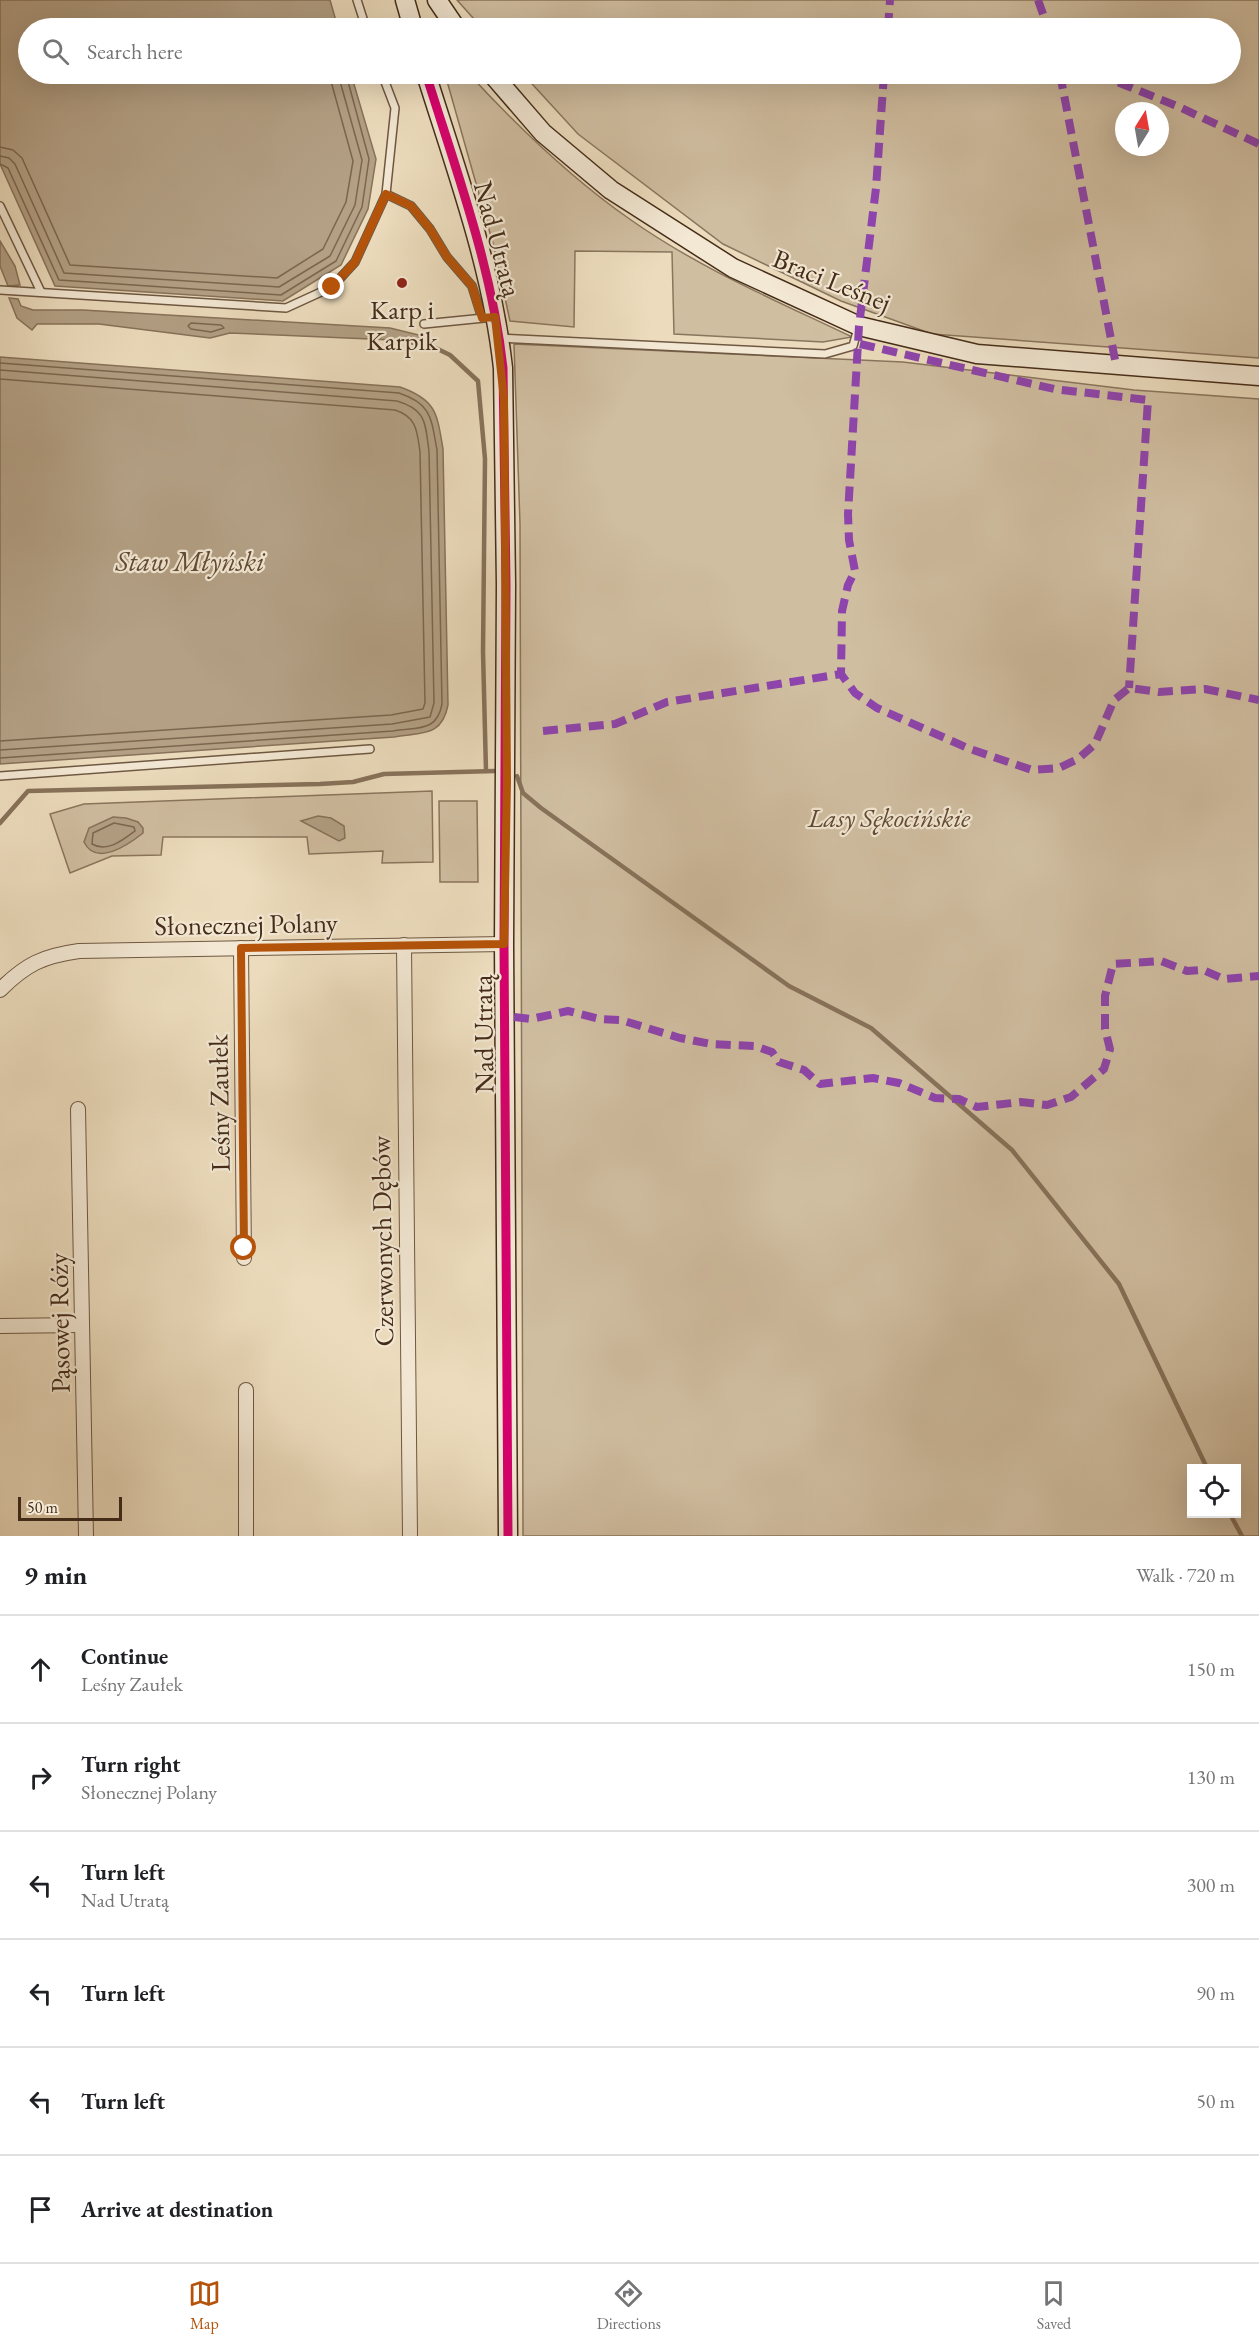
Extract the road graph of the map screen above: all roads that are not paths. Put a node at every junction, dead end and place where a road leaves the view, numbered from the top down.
1 (357, 0) edge
2 (405, 0) edge
3 (437, 0) edge
4 (363, 18) edge
5 (410, 18) edge
6 (449, 18) edge
7 (386, 84) edge
8 (429, 84) edge
9 (501, 84) edge
10 (386, 194) junction
11 (0, 206) edge
12 (0, 290) edge
13 (41, 292) junction
14 (489, 317) junction
15 (424, 324) dead end
16 (859, 326) junction
17 (500, 338) junction
18 (1259, 376) edge
19 (370, 749) dead end
20 (0, 776) edge
21 (504, 944) junction
22 (404, 945) junction
23 (241, 948) junction
24 (0, 990) edge
25 (78, 1109) dead end
26 (244, 1258) dead end
27 (81, 1325) junction
28 (0, 1326) edge
29 (246, 1390) dead end
30 (86, 1536) edge
31 (246, 1536) edge
32 (410, 1536) edge
33 (508, 1536) edge

1 - 4 lane
2 - 5 street
3 - 6 street
7 - 10 lane
8 - 14 street, Nad Utratą
9 - 16 street, Braci Leśnej
10 - 13 lane
10 - 14 lane
11 - 13 lane
12 - 13 lane
14 - 15 lane
14 - 17 street, Nad Utratą
16 - 17 lane
16 - 18 street, Braci Leśnej
17 - 21 street, Nad Utratą
19 - 20 lane
21 - 22 street, Słonecznej Polany
21 - 33 street, Nad Utratą
22 - 23 street, Słonecznej Polany
22 - 32 street, Czerwonych Dębów
23 - 24 street, Słonecznej Polany
23 - 26 street, Leśny Zaułek
25 - 27 street, Pąsowej Róży
27 - 28 street
27 - 30 street, Pąsowej Róży
29 - 31 street

